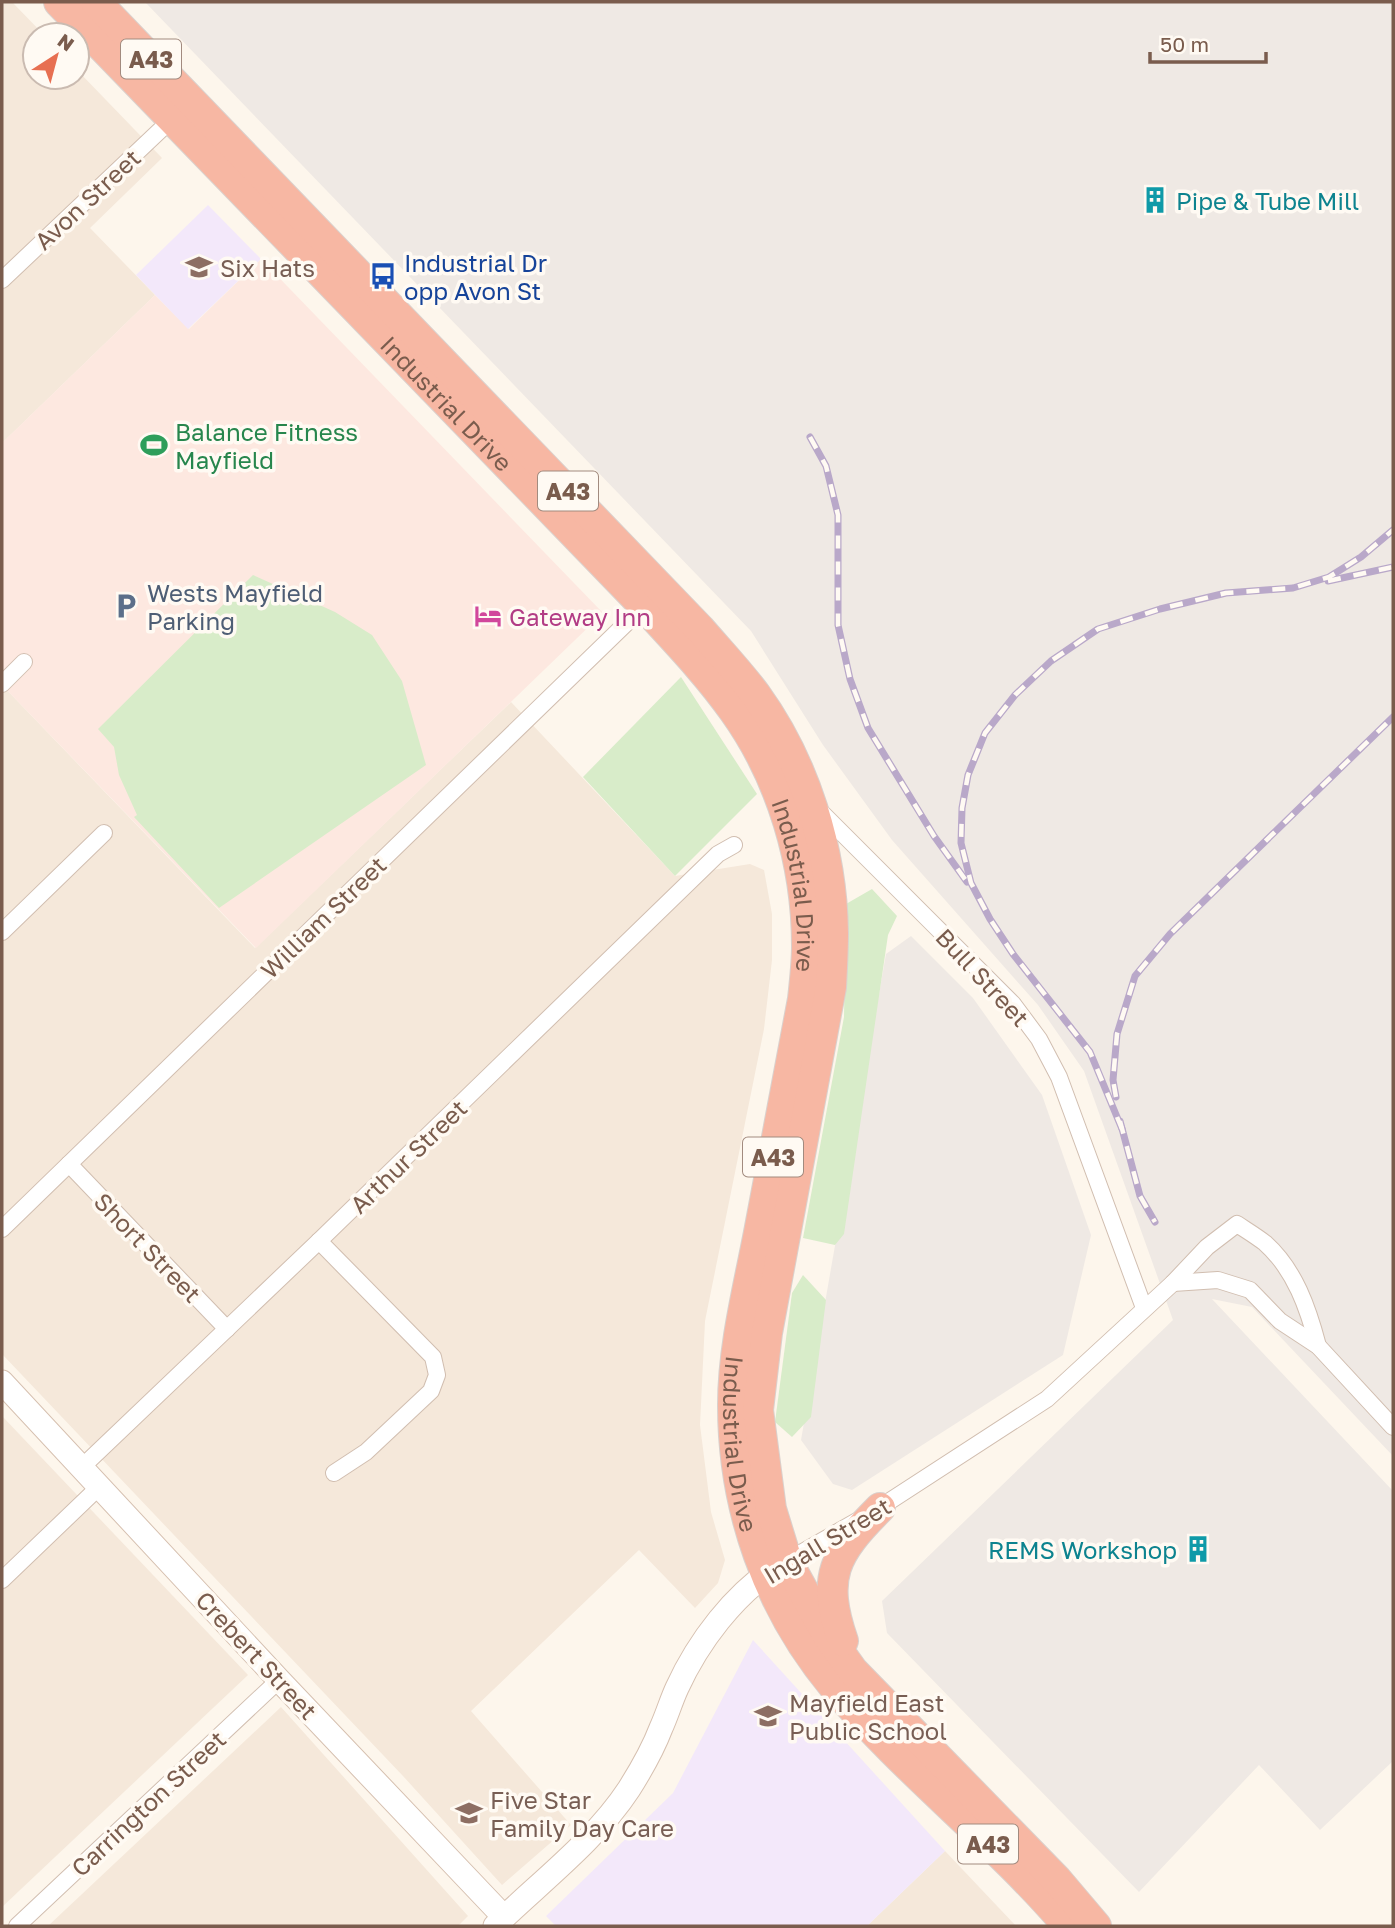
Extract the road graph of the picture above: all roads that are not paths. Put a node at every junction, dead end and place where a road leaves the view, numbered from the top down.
1 (59, 2) edge
2 (96, 2) edge
3 (172, 118) junction
4 (2, 280) edge
5 (644, 606) junction
6 (24, 662) dead end
7 (728, 682) junction
8 (2, 684) edge
9 (810, 801) junction
10 (104, 833) dead end
11 (734, 845) dead end
12 (2, 932) edge
13 (69, 1164) junction
14 (2, 1228) edge
15 (319, 1241) junction
16 (1173, 1283) junction
17 (1144, 1308) junction
18 (227, 1329) junction
19 (1318, 1346) junction
20 (2, 1382) edge
21 (1393, 1427) edge
22 (81, 1468) junction
23 (334, 1473) dead end
24 (99, 1487) junction
25 (880, 1508) junction
26 (775, 1568) junction
27 (2, 1580) edge
28 (853, 1671) junction
29 (279, 1680) junction
30 (504, 1923) edge
31 (17, 1926) edge
32 (1068, 1926) edge
33 (1096, 1926) edge

1 - 3 highway, Industrial Drive / A43
2 - 7 highway, Industrial Drive / A43
3 - 4 street, Avon Street
3 - 5 highway, Industrial Drive / A43
5 - 7 highway, Industrial Drive / A43
5 - 13 street, William Street
6 - 8 street
7 - 9 highway, Industrial Drive / A43
7 - 26 highway, Industrial Drive / A43
9 - 17 street, Bull Street
9 - 26 highway, Industrial Drive / A43
10 - 12 street
11 - 15 street, Arthur Street
13 - 14 street, William Street
13 - 18 street, Short Street
15 - 18 street, Arthur Street
15 - 23 street
16 - 17 street, Ingall Street
16 - 19 street
16 - 19 street, Ingall Street
17 - 25 street, Ingall Street
18 - 22 street, Arthur Street
19 - 21 street
20 - 22 street, Crebert Street
22 - 24 street, Crebert Street
24 - 27 street
24 - 29 street, Crebert Street
25 - 26 street, Ingall Street
25 - 28 highway
26 - 28 highway, Industrial Drive / A43
26 - 30 street, Ingall Street
26 - 32 highway, Industrial Drive / A43
28 - 33 highway, Industrial Drive / A43
29 - 30 street, Crebert Street
29 - 31 street, Carrington Street

